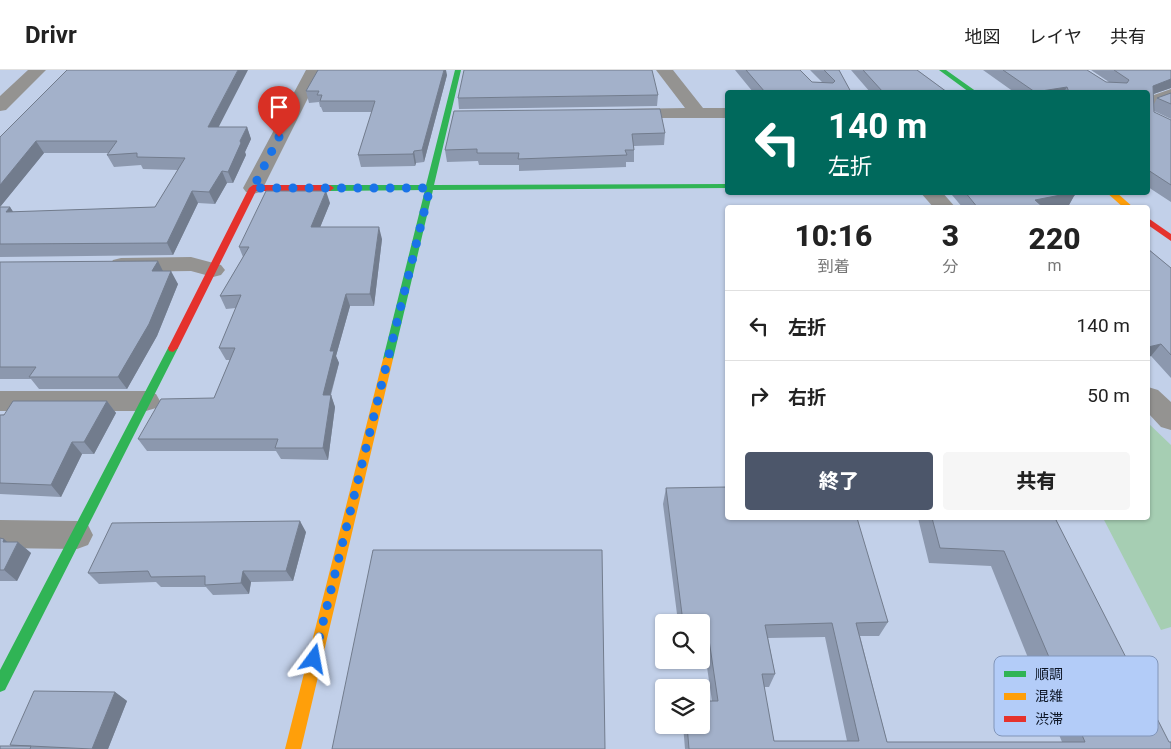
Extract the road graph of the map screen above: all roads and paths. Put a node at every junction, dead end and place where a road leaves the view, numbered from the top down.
1 (38, 70) edge
2 (314, 70) edge
3 (458, 70) edge
4 (664, 70) edge
5 (942, 70) edge
6 (970, 90) edge
7 (1171, 94) edge
8 (1150, 102) edge
9 (0, 106) edge
10 (698, 113) junction
11 (725, 113) edge
12 (611, 114) edge
13 (447, 116) junction
14 (466, 116) edge
15 (725, 186) edge
16 (253, 188) junction
17 (430, 188) junction
18 (933, 195) edge
19 (1114, 195) edge
20 (943, 205) edge
21 (1126, 205) edge
22 (1150, 222) edge
23 (1171, 238) edge
24 (96, 265) edge
25 (214, 270) junction
26 (1150, 399) edge
27 (0, 401) edge
28 (146, 401) junction
29 (1171, 419) edge
30 (0, 534) edge
31 (77, 535) junction
32 (0, 685) edge
33 (293, 749) edge

1 - 9 street
2 - 16 street
3 - 13 street
4 - 10 street
5 - 6 street
7 - 8 street
10 - 11 street
10 - 12 street
13 - 14 street
13 - 17 street
15 - 17 street
16 - 17 street
16 - 25 street
17 - 33 street
18 - 20 street
19 - 21 street
22 - 23 street
24 - 25 street
25 - 28 street
26 - 29 street
27 - 28 street
28 - 31 street
30 - 31 street
31 - 32 street

